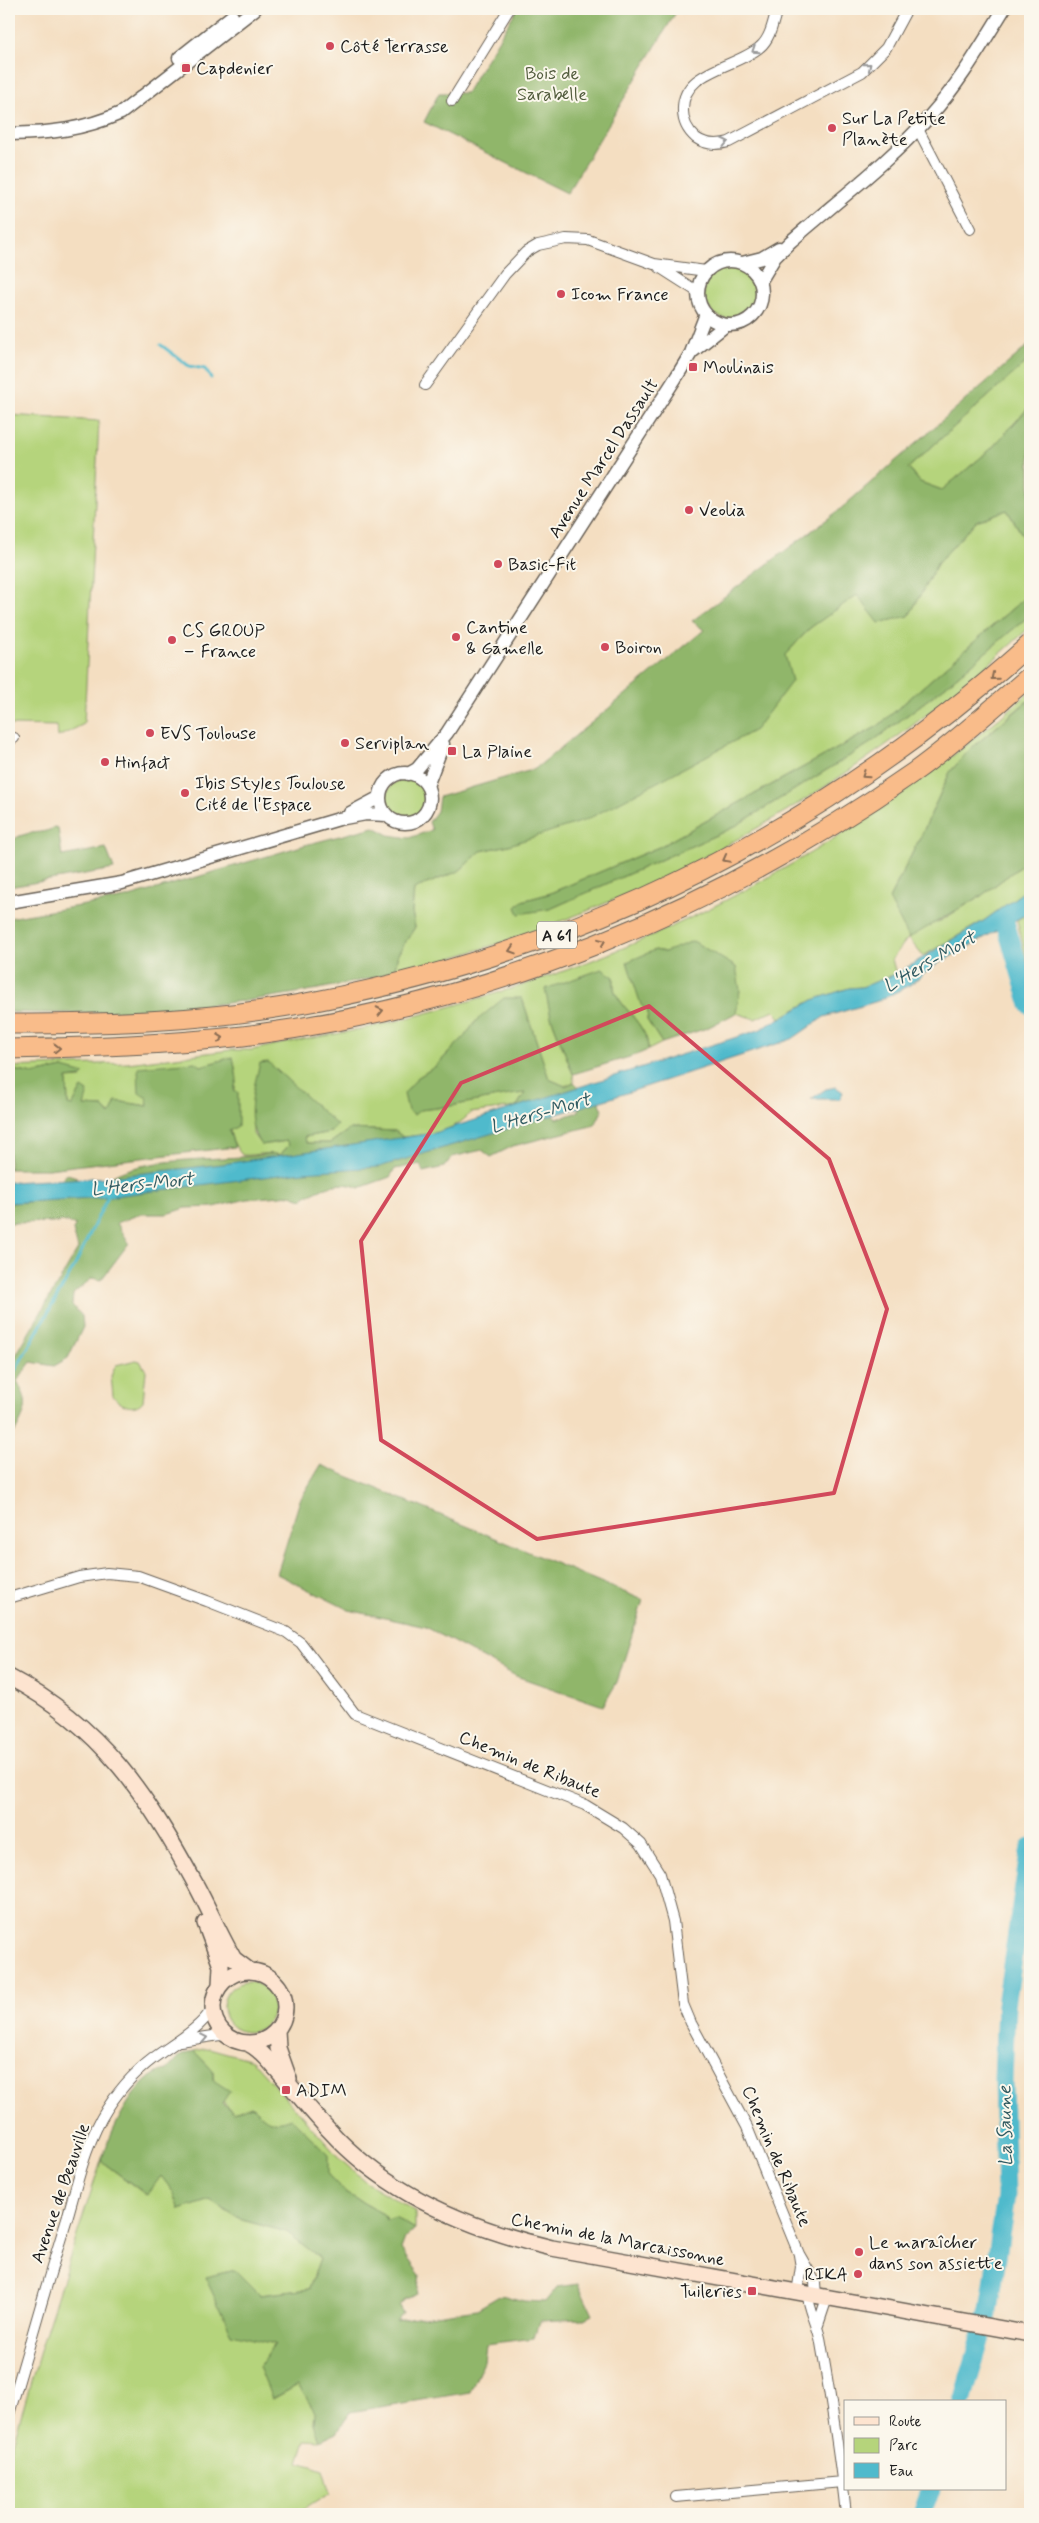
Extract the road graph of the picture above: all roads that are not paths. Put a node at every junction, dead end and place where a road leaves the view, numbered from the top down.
1 (241, 9) edge
2 (255, 9) edge
3 (509, 9) edge
4 (777, 9) edge
5 (1004, 9) edge
6 (905, 11) edge
7 (452, 101) dead end
8 (9, 126) edge
9 (918, 129) junction
10 (9, 134) edge
11 (970, 229) dead end
12 (790, 242) junction
13 (742, 263) junction
14 (654, 264) junction
15 (706, 271) junction
16 (760, 282) junction
17 (698, 292) junction
18 (706, 314) junction
19 (726, 325) junction
20 (691, 353) junction
21 (425, 384) dead end
22 (1030, 644) edge
23 (1030, 676) edge
24 (447, 733) junction
25 (408, 774) junction
26 (427, 786) junction
27 (380, 797) junction
28 (387, 815) junction
29 (339, 819) junction
30 (9, 902) edge
31 (9, 1024) edge
32 (9, 1049) edge
33 (9, 1598) edge
34 (9, 1677) edge
35 (181, 1862) junction
36 (250, 1971) junction
37 (220, 1985) junction
38 (213, 2008) junction
39 (277, 2030) junction
40 (228, 2037) junction
41 (180, 2041) junction
42 (249, 2044) junction
43 (292, 2085) junction
44 (799, 2254) junction
45 (812, 2295) junction
46 (818, 2325) junction
47 (1030, 2334) edge
48 (9, 2414) edge
49 (842, 2482) junction
50 (676, 2497) dead end
51 (846, 2514) edge

1 - 8 street
2 - 10 street
3 - 7 street
4 -> 6 street
5 - 9 street, Avenue Marcel Dassault
9 - 11 street
9 - 12 street, Avenue Marcel Dassault
12 - 13 street, Avenue Marcel Dassault
12 - 16 street, Avenue Marcel Dassault
13 - 15 street, Avenue Marcel Dassault
13 - 16 street
14 - 15 street
14 - 17 street
14 - 21 street
15 - 17 street
16 - 19 street, Avenue Marcel Dassault
17 - 18 street
18 - 19 street
18 - 20 street, Avenue Marcel Dassault
19 - 20 street, Avenue Marcel Dassault
20 - 24 street, Avenue Marcel Dassault
22 -> 31 highway, A 61
32 -> 23 highway, A 61
24 - 25 street, Avenue Marcel Dassault
24 - 26 street, Avenue Marcel Dassault
25 - 26 street
25 - 27 street, Avenue Marcel Dassault
26 - 28 street, Avenue Marcel Dassault
27 - 28 street
27 - 29 street, Avenue Marcel Dassault
28 - 29 street, Avenue Marcel Dassault
29 - 30 street, Avenue Marcel Dassault
33 - 44 street, Chemin de Ribaute
34 - 35 main road
35 - 36 main road
35 - 37 main road
36 - 37 main road
36 - 39 main road
37 - 38 main road
38 - 40 main road
38 - 41 street, Avenue de Beauville
39 - 42 main road
39 - 43 main road, Chemin de la Marcaissonne
41 -> 40 street, Avenue de Beauville
40 - 42 main road
41 - 48 street, Avenue de Beauville
42 - 43 main road, Chemin de la Marcaissonne
43 - 45 main road, Chemin de la Marcaissonne
44 - 45 street, Chemin de Ribaute
44 - 45 street, Chemin de Ribaute
45 - 46 street
45 - 46 street
45 - 47 main road
46 - 49 street
49 - 50 street
49 - 51 street

